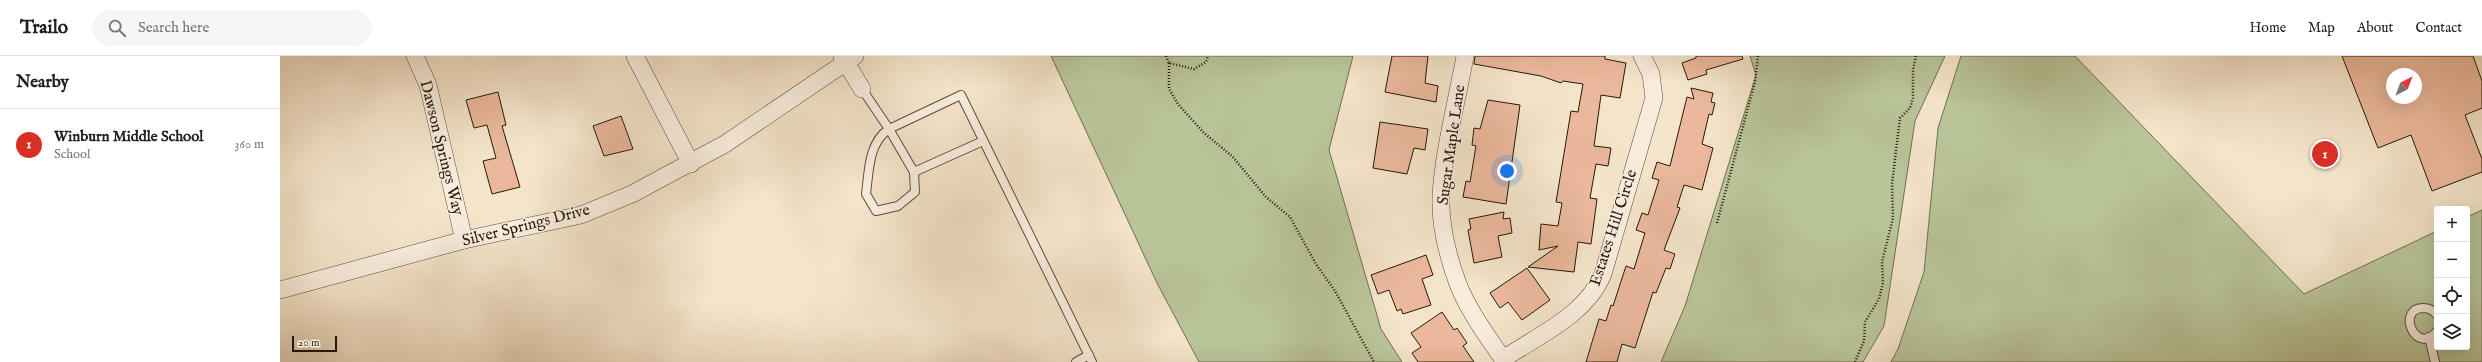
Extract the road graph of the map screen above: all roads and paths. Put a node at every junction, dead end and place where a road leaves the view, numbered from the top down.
1 (415, 56) edge
2 (635, 56) edge
3 (1166, 56) edge
4 (1208, 56) edge
5 (1465, 56) edge
6 (1642, 56) edge
7 (1758, 56) edge
8 (1916, 56) edge
9 (847, 58) edge
10 (1169, 64) junction
11 (862, 89) joint
12 (888, 129) junction
13 (983, 141) junction
14 (691, 164) junction
15 (914, 172) junction
16 (1717, 223) dead end
17 (464, 240) junction
18 (280, 290) edge
19 (2435, 314) edge
20 (2434, 333) edge
21 (2429, 337) junction
22 (1091, 359) edge
23 (1504, 360) edge
24 (1076, 362) edge
25 (1374, 362) edge
26 (1855, 362) edge
27 (2435, 362) edge

1 - 17 street, Dawson Springs Way
2 - 14 street
3 - 10 path
4 - 10 path
5 - 23 street, Sugar Maple Lane
6 - 23 street, Estates Hill Circle
7 - 16 path
8 - 26 path
9 - 11 street
9 - 14 street, Silver Springs Drive
10 - 25 path
11 - 12 lane
12 - 13 lane
12 - 15 lane
12 - 15 lane
13 - 15 lane
13 - 22 lane
14 - 17 street, Silver Springs Drive
17 - 18 street, Silver Springs Drive
19 - 21 lane
20 - 21 lane
21 - 27 lane
22 - 24 lane

